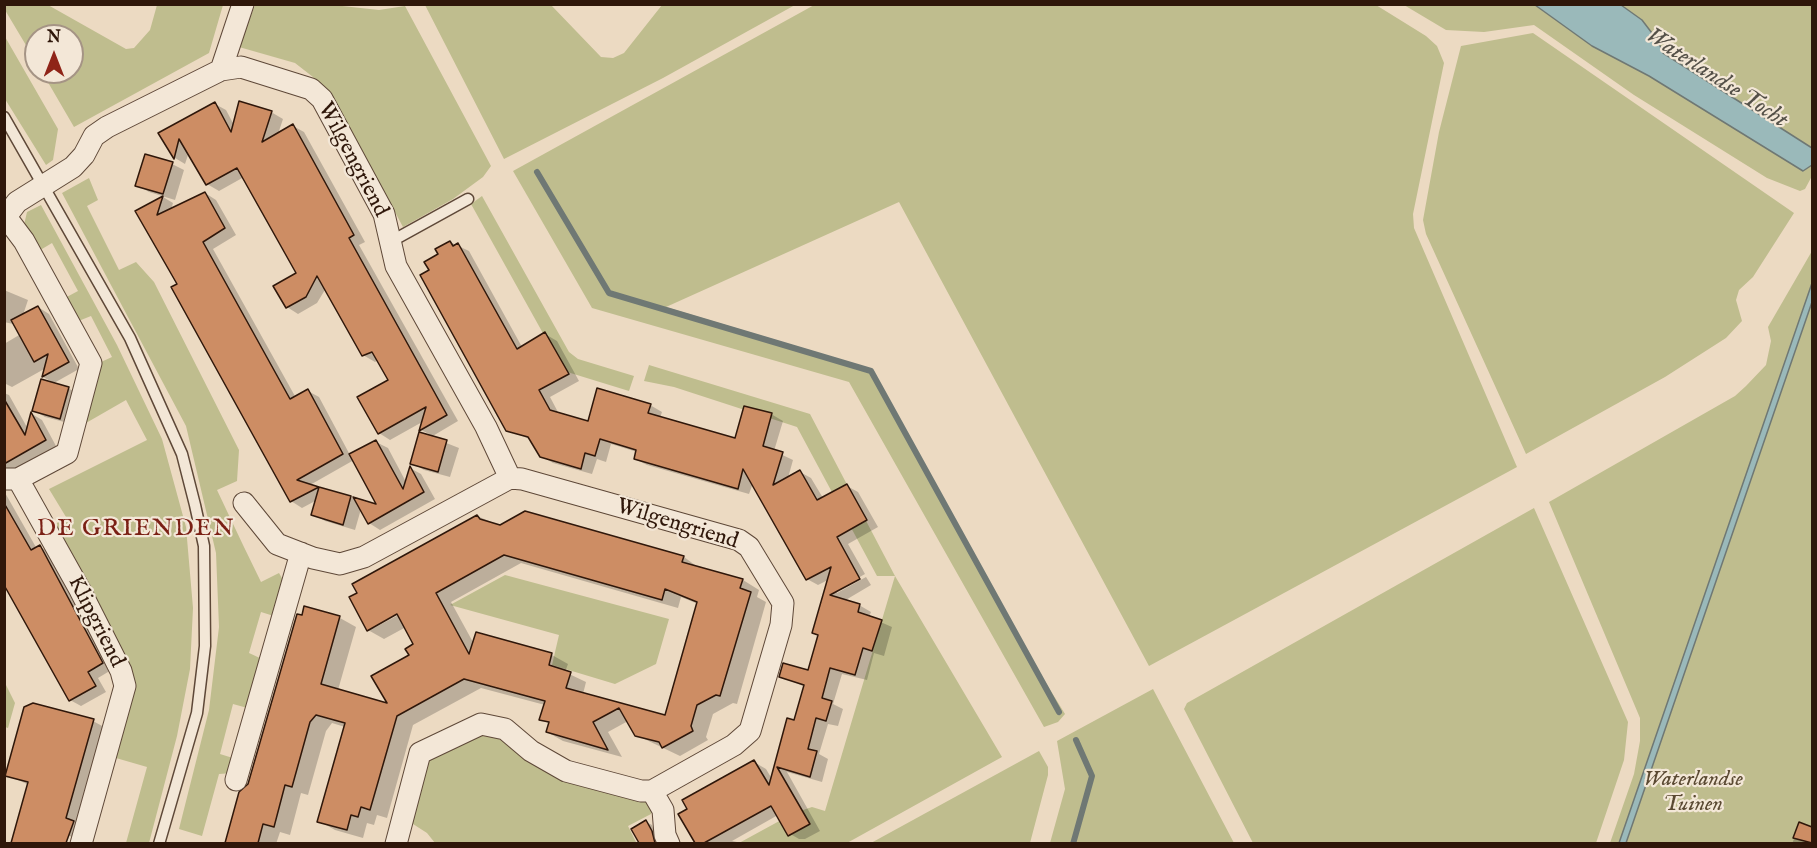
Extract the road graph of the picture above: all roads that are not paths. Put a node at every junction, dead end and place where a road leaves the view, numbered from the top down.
1 (243, 4) edge
2 (221, 70) junction
3 (4, 117) edge
4 (44, 185) junction
5 (468, 199) dead end
6 (5, 218) edge
7 (390, 242) junction
8 (510, 478) junction
9 (11, 479) edge
10 (244, 503) dead end
11 (301, 553) junction
12 (236, 780) dead end
13 (652, 792) junction
14 (81, 843) edge
15 (159, 843) edge
16 (396, 843) edge
17 (669, 843) edge

1 - 2 street
2 - 4 street, Wilgengriend
2 - 7 street, Wilgengriend
3 - 4 lane
4 - 6 street, Klipgriend
4 - 15 lane
5 - 7 lane
6 - 9 street, Klipgriend
7 - 8 street, Wilgengriend
8 - 11 street
8 - 13 street, Wilgengriend
9 - 14 street, Klipgriend
10 - 11 street
11 - 12 street
13 - 16 street
13 - 17 street

